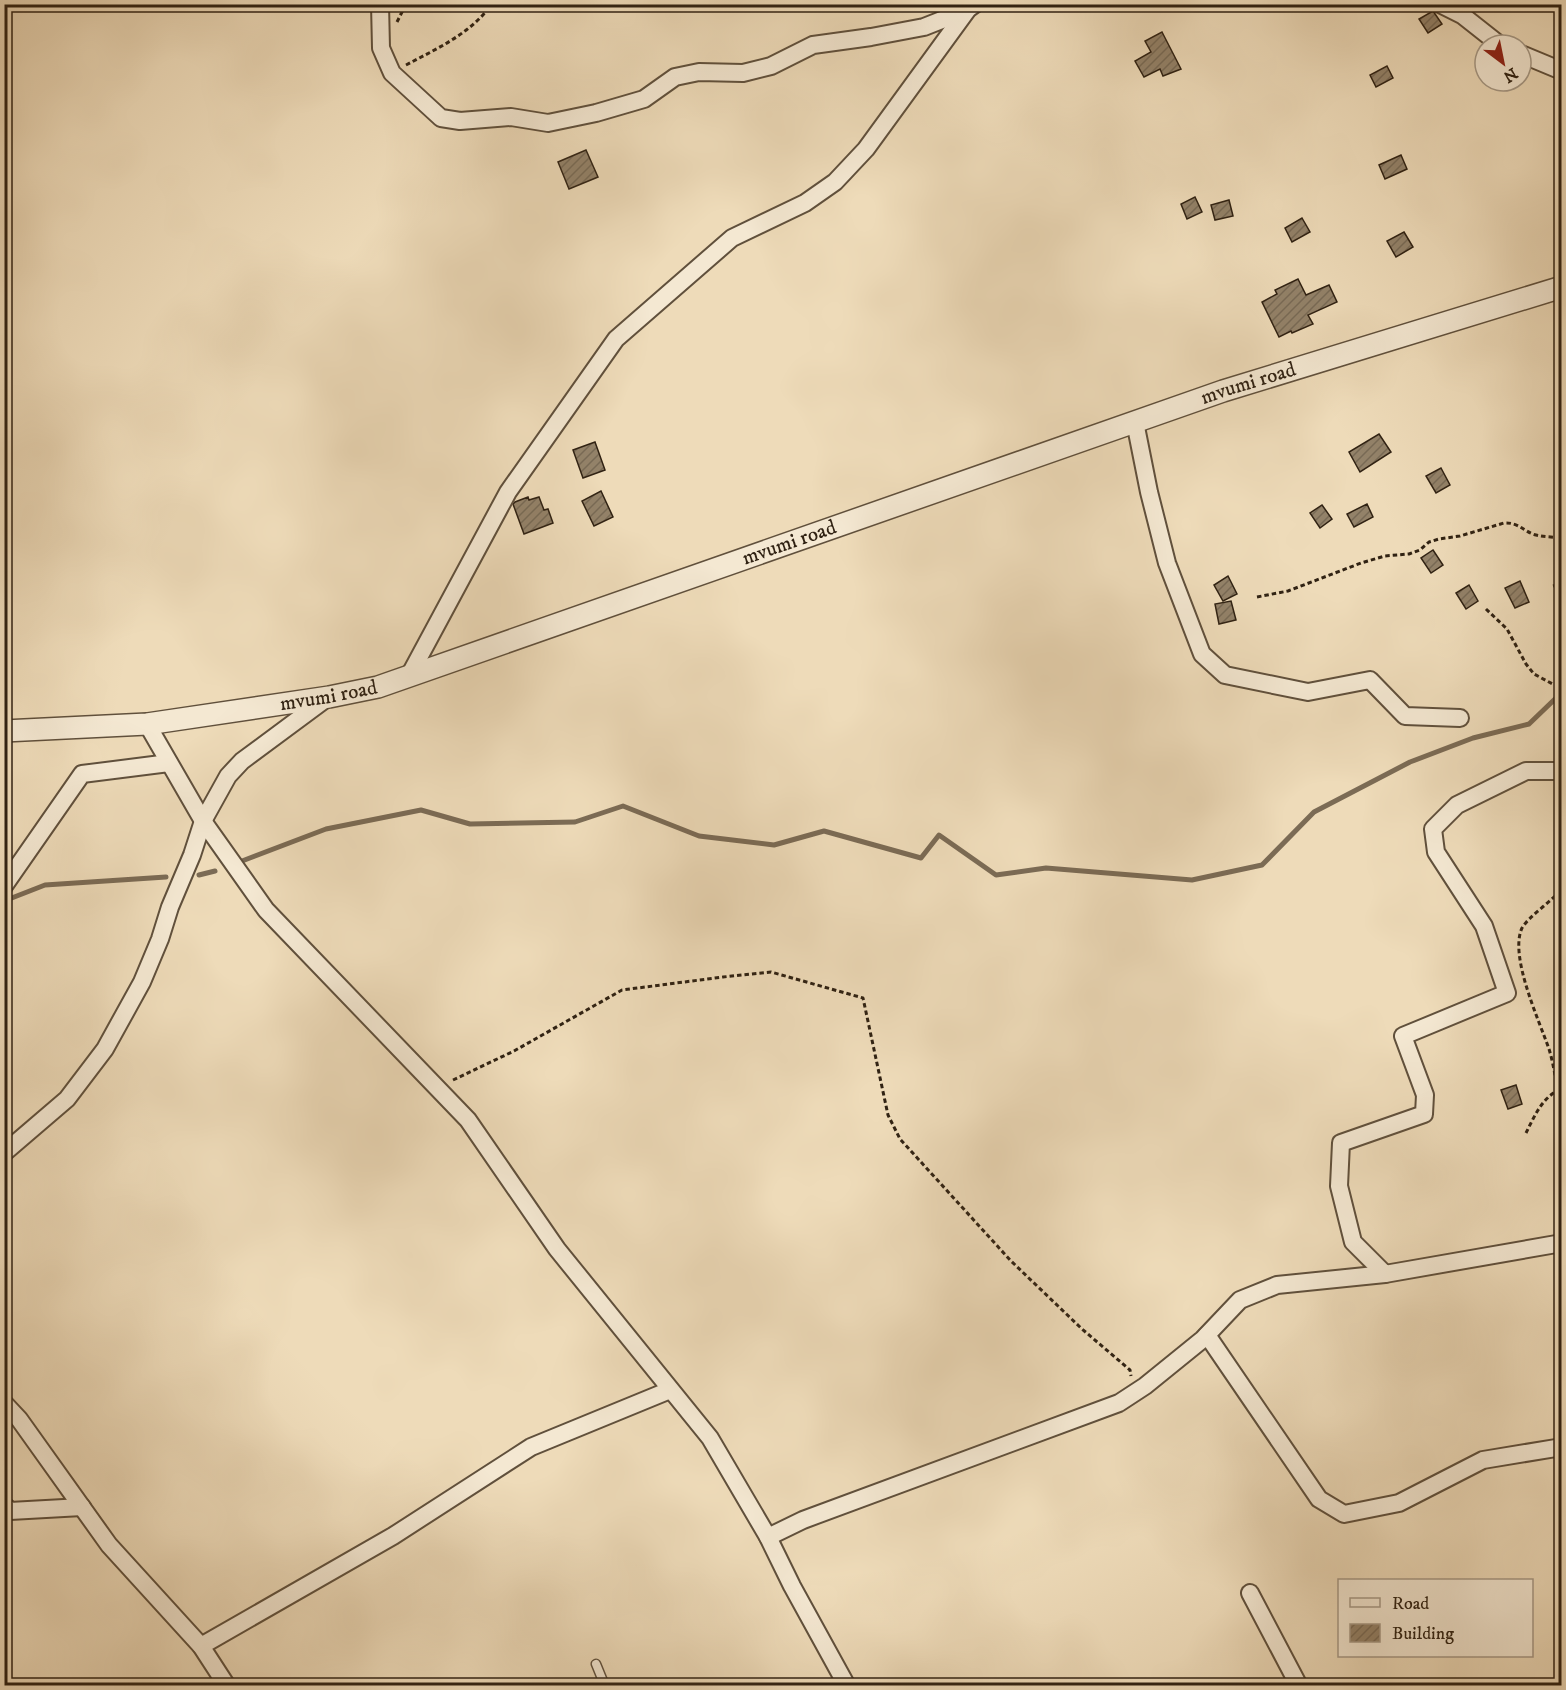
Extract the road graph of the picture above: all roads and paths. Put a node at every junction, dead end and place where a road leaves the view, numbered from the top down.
1 (380, 4) edge
2 (492, 4) edge
3 (1440, 4) edge
4 (1558, 4) edge
5 (971, 7) edge
6 (1562, 8) edge
7 (1485, 33) edge
8 (1533, 59) edge
9 (1562, 71) edge
10 (392, 73) junction
11 (1562, 287) edge
12 (1135, 422) junction
13 (1562, 538) edge
14 (1562, 584) edge
15 (1552, 586) dead end
16 (1257, 597) dead end
17 (1485, 609) dead end
18 (409, 676) junction
19 (1562, 689) edge
20 (329, 697) junction
21 (1460, 718) dead end
22 (147, 724) junction
23 (4, 731) edge
24 (169, 762) junction
25 (1562, 771) edge
26 (203, 821) junction
27 (1562, 832) edge
28 (1562, 873) edge
29 (4, 886) edge
30 (1562, 889) edge
31 (436, 1088) junction
32 (1560, 1089) edge
33 (1527, 1133) dead end
34 (4, 1153) edge
35 (1562, 1243) edge
36 (1385, 1274) junction
37 (1207, 1335) junction
38 (670, 1390) junction
39 (1135, 1393) junction
40 (4, 1402) edge
41 (1562, 1447) edge
42 (4, 1505) edge
43 (82, 1508) junction
44 (768, 1537) junction
45 (1250, 1593) dead end
46 (201, 1646) junction
47 (596, 1664) dead end
48 (227, 1686) edge
49 (605, 1686) edge
50 (847, 1686) edge
51 (1299, 1686) edge

1 - 10 street
2 - 10 path
3 - 7 street
4 - 6 path
5 - 10 street
5 - 18 street
8 - 9 street
11 - 12 street, mvumi road
12 - 18 street, mvumi road
12 - 21 street
13 - 16 path
14 - 15 path
17 - 19 path
18 - 20 street, mvumi road
20 - 22 street, mvumi road
20 - 26 street
22 - 23 street, mvumi road
22 - 24 street
24 - 26 street
24 - 29 street
25 - 36 street
26 - 31 street
26 - 34 street
27 - 28 path
30 - 32 path
31 - 38 street
31 - 39 path
32 - 33 path
35 - 36 street
36 - 37 street
37 - 39 street
37 - 41 street
38 - 44 street
38 - 46 street
39 - 44 street
40 - 43 street
42 - 43 street
43 - 46 street
44 - 50 street
45 - 51 street
46 - 48 street
47 - 49 lane

